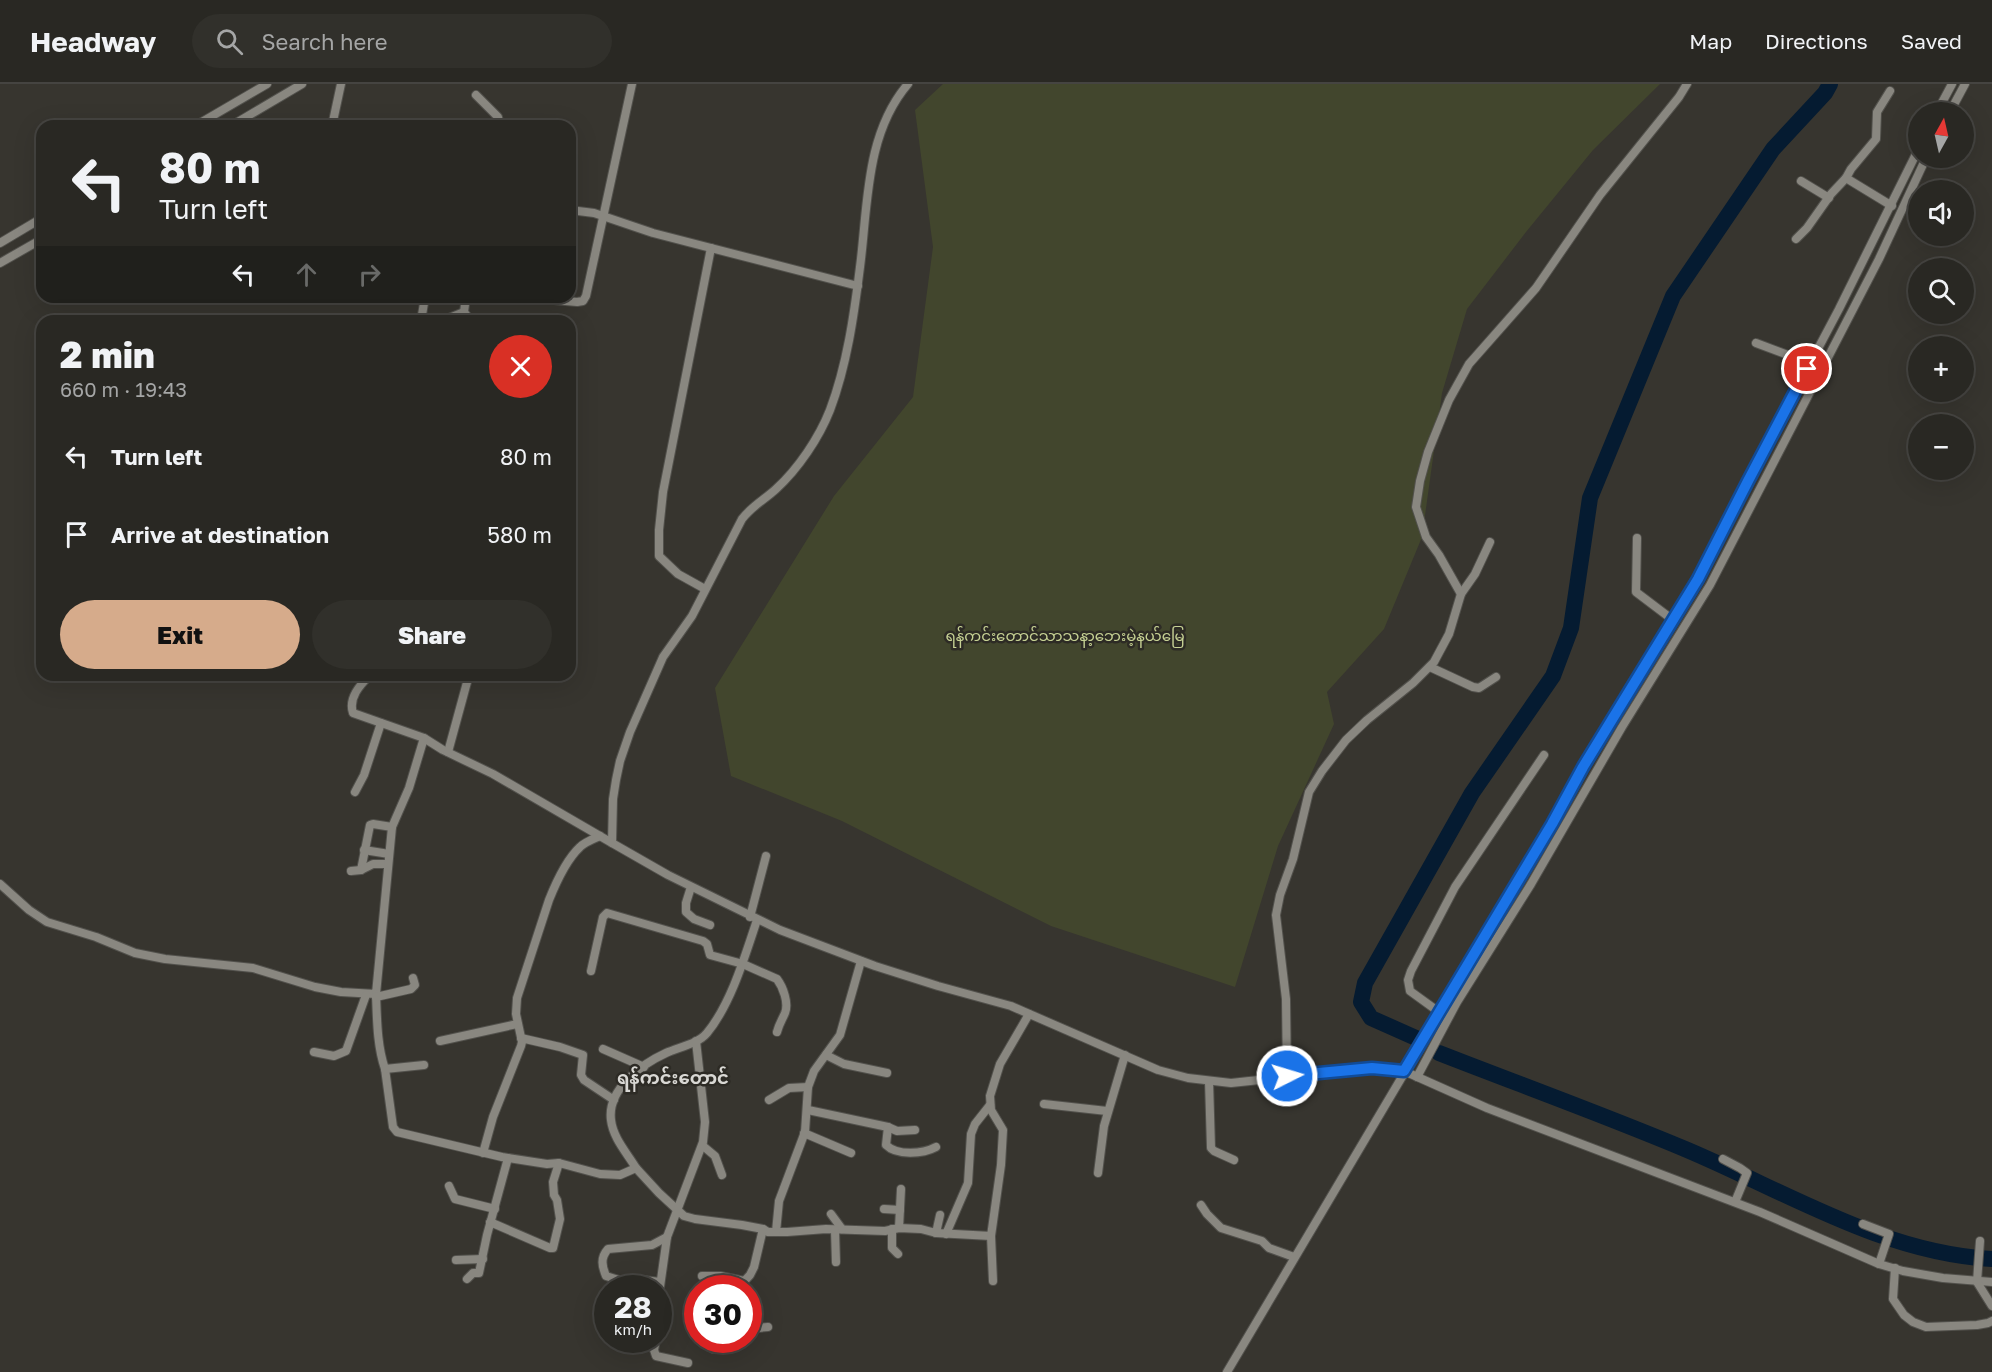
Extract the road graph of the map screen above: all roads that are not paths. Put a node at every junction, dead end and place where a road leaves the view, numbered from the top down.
1 (267, 84) edge
2 (302, 84) edge
3 (341, 84) edge
4 (632, 84) edge
5 (908, 84) edge
6 (1687, 84) edge
7 (1952, 84) edge
8 (1965, 84) edge
9 (1890, 91) dead end
10 (476, 95) dead end
11 (1942, 102) edge
12 (1955, 102) edge
13 (205, 120) edge
14 (241, 120) edge
15 (333, 120) edge
16 (499, 120) edge
17 (1910, 168) edge
18 (1920, 168) edge
19 (1846, 178) junction
20 (1801, 181) dead end
21 (1829, 198) junction
22 (1892, 206) junction
23 (576, 211) edge
24 (603, 216) junction
25 (36, 222) edge
26 (1888, 223) junction
27 (1796, 239) dead end
28 (36, 242) edge
29 (0, 243) edge
30 (711, 248) junction
31 (0, 263) edge
32 (858, 286) junction
33 (576, 302) edge
34 (465, 303) edge
35 (464, 312) junction
36 (457, 315) edge
37 (466, 315) edge
38 (1756, 343) dead end
39 (1807, 369) junction
40 (1637, 538) dead end
41 (1490, 542) dead end
42 (705, 589) junction
43 (1461, 594) junction
44 (1673, 620) junction
45 (1657, 660) junction
46 (1430, 667) junction
47 (1496, 677) dead end
48 (363, 681) edge
49 (467, 681) edge
50 (381, 723) junction
51 (424, 738) junction
52 (448, 752) junction
53 (1545, 755) dead end
54 (355, 792) dead end
55 (392, 827) junction
56 (600, 836) junction
57 (612, 843) junction
58 (364, 850) junction
59 (389, 854) junction
60 (766, 856) dead end
61 (388, 864) junction
62 (361, 870) junction
63 (351, 871) dead end
64 (0, 884) edge
65 (691, 887) junction
66 (754, 919) junction
67 (710, 925) dead end
68 (861, 961) junction
69 (743, 964) junction
70 (591, 971) dead end
71 (413, 978) dead end
72 (366, 994) junction
73 (376, 996) junction
74 (1439, 1012) junction
75 (1029, 1014) junction
76 (517, 1024) junction
77 (777, 1032) dead end
78 (521, 1038) junction
79 (440, 1041) dead end
80 (696, 1041) junction
81 (603, 1049) dead end
82 (314, 1052) dead end
83 (826, 1055) junction
84 (1125, 1055) junction
85 (424, 1065) dead end
86 (644, 1067) junction
87 (385, 1070) junction
88 (1405, 1072) junction
89 (887, 1073) dead end
90 (1287, 1076) junction
91 (1416, 1077) junction
92 (1209, 1081) junction
93 (808, 1087) junction
94 (614, 1100) junction
95 (769, 1100) dead end
96 (1044, 1104) dead end
97 (990, 1105) junction
98 (808, 1110) junction
99 (1107, 1111) junction
100 (888, 1127) junction
101 (915, 1130) dead end
102 (804, 1133) junction
103 (703, 1146) junction
104 (936, 1147) dead end
105 (851, 1153) dead end
106 (483, 1154) junction
107 (508, 1158) junction
108 (1723, 1159) dead end
109 (1234, 1160) dead end
110 (559, 1163) junction
111 (636, 1168) junction
112 (1098, 1173) dead end
113 (722, 1175) dead end
114 (449, 1186) dead end
115 (901, 1190) dead end
116 (1736, 1202) junction
117 (1201, 1205) dead end
118 (495, 1209) junction
119 (884, 1209) dead end
120 (678, 1210) junction
121 (900, 1210) junction
122 (831, 1214) dead end
123 (940, 1215) dead end
124 (490, 1222) junction
125 (1863, 1224) dead end
126 (763, 1229) junction
127 (839, 1229) junction
128 (896, 1229) junction
129 (776, 1232) junction
130 (936, 1233) junction
131 (946, 1234) junction
132 (991, 1236) junction
133 (667, 1237) junction
134 (1980, 1241) dead end
135 (898, 1254) dead end
136 (1294, 1257) junction
137 (483, 1259) junction
138 (456, 1260) dead end
139 (836, 1262) dead end
140 (1879, 1263) junction
141 (1895, 1268) junction
142 (606, 1275) edge
143 (661, 1275) edge
144 (748, 1275) edge
145 (467, 1279) dead end
146 (993, 1281) dead end
147 (1977, 1282) junction
148 (1992, 1282) edge
149 (1992, 1306) edge
150 (1992, 1321) edge
151 (768, 1327) dead end
152 (762, 1328) edge
153 (655, 1353) edge
154 (688, 1363) dead end
155 (1227, 1372) edge

1 - 13 street
2 - 14 street
3 - 15 street
4 - 24 street
5 - 32 street
6 - 43 street
7 - 11 street
8 - 12 street
9 - 19 street
10 - 16 street
17 - 22 street
18 - 26 street
19 - 21 street
19 - 22 street
20 - 21 street
21 - 27 street
22 - 26 street
23 - 24 street
24 - 30 street
24 - 33 street
25 - 29 street
26 - 39 street
26 - 45 street
28 - 31 street
30 - 32 street
30 - 42 street
32 - 42 street
34 - 35 street
35 - 36 street
35 - 37 street
38 - 39 street
39 - 44 street
40 - 44 street
41 - 43 street
42 - 57 street
43 - 46 street
44 - 45 street
45 - 74 street
45 - 91 street
46 - 47 street
46 - 90 street
48 - 50 street
49 - 52 street
50 - 51 street
50 - 54 street
51 - 52 street
51 - 55 street
52 - 56 street
53 - 74 street
55 - 58 street
55 - 59 street
56 - 57 street
56 - 76 street
57 - 65 street
58 - 59 street
58 - 62 street
59 - 61 street
60 - 66 street
61 - 62 street
61 - 73 street
62 - 63 street
64 - 72 street
65 - 66 street
65 - 67 street
66 - 68 street
66 - 69 street
68 - 75 street
68 - 83 street
69 - 70 street
69 - 77 street
69 - 80 street
71 - 73 street
72 - 73 street
72 - 82 street
73 - 87 street
74 - 88 street
75 - 84 street
75 - 97 street
76 - 78 street
76 - 79 street
78 - 94 street
78 - 106 street
80 - 86 street
80 - 103 street
81 - 86 street
83 - 89 street
83 - 93 street
84 - 92 street
84 - 99 street
85 - 87 street
86 - 94 street
87 - 106 street
88 - 90 street
88 - 91 street
88 - 136 street
90 - 92 street
91 - 116 street
92 - 109 street
93 - 95 street
93 - 98 street
94 - 111 street
96 - 99 street
97 - 131 street
97 - 132 street
98 - 100 street
98 - 102 street
99 - 112 street
100 - 101 street
100 - 104 street
102 - 105 street
102 - 129 street
103 - 113 street
103 - 120 street
106 - 107 street
107 - 110 street
107 - 118 street
108 - 116 street
110 - 111 street
110 - 124 street
111 - 120 street
114 - 118 street
115 - 121 street
116 - 140 street
117 - 136 street
118 - 124 street
119 - 121 street
120 - 126 street
120 - 133 street
121 - 128 street
122 - 127 street
123 - 130 street
124 - 137 street
125 - 140 street
126 - 129 street
126 - 144 street
127 - 128 street
127 - 129 street
127 - 139 street
128 - 130 street
128 - 135 street
130 - 131 street
131 - 132 street
132 - 146 street
133 - 142 street
133 - 143 street
134 - 147 street
136 - 155 street
137 - 138 street
137 - 145 street
140 - 141 street
141 - 147 street
141 - 150 street
147 - 148 street
147 - 149 street
151 - 152 street
153 - 154 street

